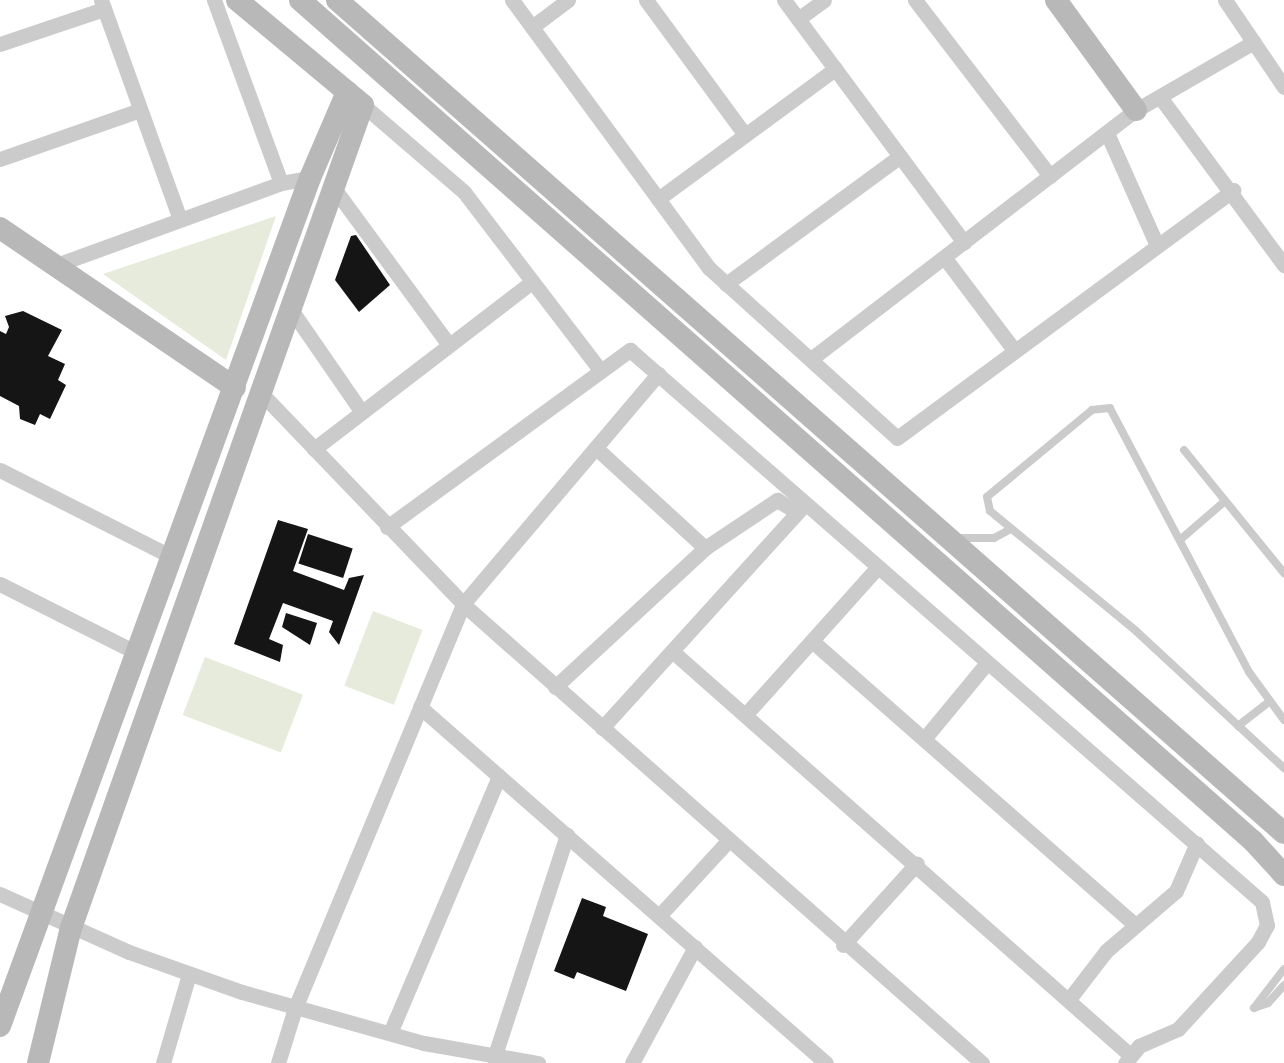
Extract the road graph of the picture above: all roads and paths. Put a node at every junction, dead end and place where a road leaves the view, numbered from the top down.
1 (214, 0) edge
2 (237, 0) edge
3 (300, 0) edge
4 (337, 0) edge
5 (512, 0) edge
6 (568, 0) edge
7 (646, 0) edge
8 (783, 0) edge
9 (824, 0) edge
10 (915, 0) edge
11 (1056, 0) edge
12 (1225, 0) edge
13 (103, 5) edge
14 (798, 19) junction
15 (532, 27) junction
16 (1254, 42) junction
17 (0, 44) edge
18 (835, 69) junction
19 (1284, 87) edge
20 (1160, 97) junction
21 (355, 98) junction
22 (141, 110) junction
23 (1136, 110) junction
24 (1107, 133) junction
25 (745, 135) junction
26 (900, 156) junction
27 (0, 159) edge
28 (1050, 176) junction
29 (310, 178) junction
30 (281, 183) junction
31 (333, 187) junction
32 (1233, 190) junction
33 (658, 199) junction
34 (180, 219) junction
35 (1, 231) edge
36 (964, 242) junction
37 (1156, 243) junction
38 (944, 257) junction
39 (59, 264) junction
40 (1284, 265) edge
41 (532, 282) junction
42 (726, 284) junction
43 (292, 311) junction
44 (449, 345) junction
45 (1014, 350) junction
46 (812, 359) junction
47 (601, 371) junction
48 (658, 374) junction
49 (235, 388) junction
50 (261, 393) junction
51 (361, 411) junction
52 (596, 448) junction
53 (314, 449) junction
54 (1184, 450) dead end
55 (207, 463) junction
56 (0, 470) edge
57 (234, 474) junction
58 (1225, 501) junction
59 (801, 508) junction
60 (387, 527) junction
61 (1011, 530) junction
62 (948, 538) junction
63 (1181, 539) junction
64 (705, 548) junction
65 (174, 558) junction
66 (877, 568) junction
67 (1284, 573) edge
68 (0, 584) edge
69 (463, 604) junction
70 (812, 641) junction
71 (672, 651) junction
72 (138, 653) junction
73 (986, 663) junction
74 (555, 687) junction
75 (1269, 702) junction
76 (420, 707) junction
77 (746, 714) junction
78 (1284, 720) edge
79 (1238, 726) junction
80 (602, 728) junction
81 (924, 739) junction
82 (1284, 768) edge
83 (499, 776) junction
84 (1284, 833) edge
85 (567, 835) junction
86 (728, 841) junction
87 (1197, 843) junction
88 (917, 863) junction
89 (1284, 875) edge
90 (0, 894) edge
91 (42, 912) junction
92 (659, 916) junction
93 (1135, 925) junction
94 (71, 928) junction
95 (843, 945) junction
96 (695, 947) junction
97 (1284, 969) edge
98 (189, 975) junction
99 (1284, 985) edge
100 (1070, 998) junction
101 (295, 1008) junction
102 (0, 1026) edge
103 (390, 1034) junction
104 (494, 1058) junction
105 (1127, 1059) edge
106 (38, 1063) edge
107 (163, 1063) edge
108 (279, 1063) edge
109 (538, 1063) edge
110 (632, 1063) edge
111 (826, 1063) edge
112 (982, 1063) edge

1 - 30 street
2 - 21 street
3 - 89 street
4 - 62 street
5 - 15 street
6 - 15 street
7 - 25 street
8 - 14 street
9 - 14 street
10 - 28 street
11 - 23 street
12 - 16 street
13 - 17 street
13 - 22 street
14 - 18 street
15 - 33 street
16 - 19 street
16 - 20 street
18 - 25 street
18 - 26 street
20 - 23 street
20 - 32 street
21 - 29 street
21 - 31 street
21 - 41 street
22 - 27 street
22 - 34 street
23 - 24 street
24 - 28 street
24 - 37 street
25 - 33 street
26 - 36 street
26 - 42 street
28 - 36 street
29 - 30 street
29 - 31 street
29 - 49 street
30 - 34 street
31 - 43 street
31 - 44 street
32 - 37 street
32 - 40 street
33 - 42 street
34 - 39 street
35 - 39 street
36 - 38 street
37 - 45 street
38 - 45 street
38 - 46 street
39 - 49 street
41 - 44 street
41 - 47 street
42 - 46 street
43 - 50 street
43 - 51 street
44 - 51 street
45 - 46 street
47 - 48 street
47 - 60 street
48 - 52 street
48 - 59 street
49 - 55 street
50 - 53 street
50 - 57 street
51 - 53 street
52 - 64 street
52 - 69 street
53 - 60 street
54 - 58 lane
55 - 57 street
55 - 65 street
56 - 65 street
57 - 94 street
58 - 63 lane
58 - 67 lane
59 - 64 street
59 - 66 street
59 - 71 street
60 - 69 street
61 - 62 lane
61 - 63 lane
61 - 79 lane
62 - 84 street
63 - 75 lane
64 - 74 street
65 - 72 street
66 - 70 street
66 - 73 street
68 - 72 street
69 - 74 street
69 - 76 street
70 - 77 street
70 - 81 street
71 - 77 street
71 - 80 street
72 - 91 street
73 - 81 street
73 - 87 street
74 - 80 street
75 - 78 lane
75 - 79 lane
76 - 83 street
76 - 101 street
77 - 88 street
79 - 82 lane
80 - 86 street
81 - 93 street
83 - 85 street
83 - 103 street
85 - 92 street
85 - 104 street
86 - 92 street
86 - 95 street
87 - 93 street
87 - 105 street
88 - 95 street
88 - 100 street
90 - 91 street
91 - 94 street
91 - 102 street
92 - 96 street
93 - 100 street
94 - 98 street
94 - 106 street
95 - 112 street
96 - 110 street
96 - 111 street
97 - 99 lane
98 - 101 street
98 - 107 street
100 - 105 street
101 - 103 street
101 - 108 street
103 - 104 street
104 - 109 street

